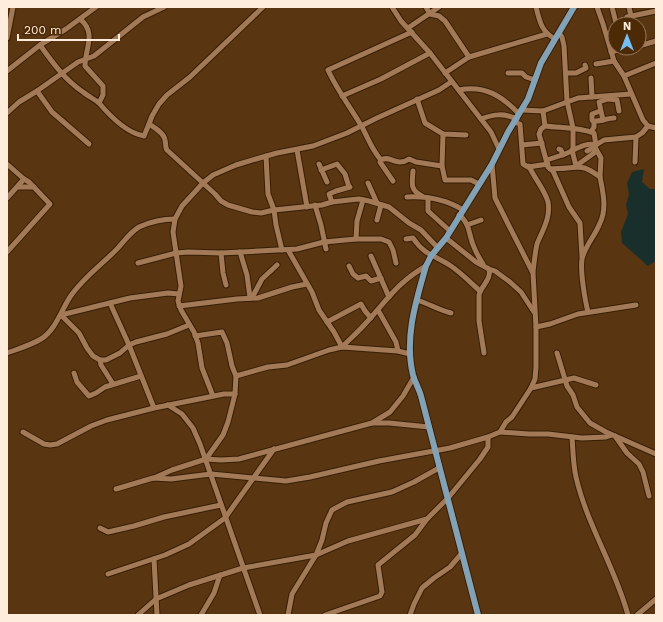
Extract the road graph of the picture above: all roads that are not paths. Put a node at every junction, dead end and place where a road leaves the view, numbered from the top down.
1 (13, 7) edge
2 (96, 7) edge
3 (164, 7) edge
4 (263, 7) edge
5 (392, 7) edge
6 (426, 7) edge
7 (439, 7) edge
8 (536, 7) edge
9 (574, 7) edge
10 (597, 7) edge
11 (629, 7) edge
12 (656, 11) edge
13 (430, 14) junction
14 (80, 19) junction
15 (410, 30) junction
16 (559, 33) junction
17 (547, 34) junction
18 (7, 38) edge
19 (607, 38) edge
20 (555, 39) junction
21 (40, 45) junction
22 (430, 53) junction
23 (612, 56) edge
24 (469, 57) junction
25 (85, 58) junction
26 (614, 61) junction
27 (656, 63) edge
28 (596, 64) dead end
29 (586, 65) dead end
30 (7, 71) edge
31 (62, 72) junction
32 (445, 73) junction
33 (508, 73) dead end
34 (566, 73) junction
35 (624, 76) junction
36 (591, 78) dead end
37 (535, 80) junction
38 (452, 82) junction
39 (459, 90) junction
40 (37, 91) junction
41 (631, 94) junction
42 (342, 96) junction
43 (592, 97) junction
44 (417, 99) junction
45 (567, 101) junction
46 (99, 103) junction
47 (543, 111) junction
48 (600, 111) junction
49 (619, 111) dead end
50 (7, 113) edge
51 (518, 116) junction
52 (614, 118) dead end
53 (481, 119) junction
54 (603, 120) junction
55 (594, 122) junction
56 (149, 124) junction
57 (362, 126) junction
58 (545, 126) junction
59 (648, 126) junction
60 (573, 128) junction
61 (656, 128) edge
62 (591, 132) junction
63 (442, 134) junction
64 (466, 136) dead end
65 (636, 137) junction
66 (542, 143) junction
67 (89, 144) dead end
68 (522, 145) junction
69 (596, 147) junction
70 (499, 149) junction
71 (559, 149) dead end
72 (297, 150) junction
73 (573, 150) junction
74 (587, 151) dead end
75 (563, 155) junction
76 (266, 156) junction
77 (381, 160) junction
78 (635, 162) dead end
79 (7, 164) edge
80 (319, 164) dead end
81 (492, 164) junction
82 (548, 165) junction
83 (577, 165) junction
84 (442, 166) junction
85 (529, 166) junction
86 (321, 170) junction
87 (413, 171) dead end
88 (600, 177) junction
89 (24, 179) junction
90 (393, 181) dead end
91 (327, 182) dead end
92 (203, 183) junction
93 (368, 183) dead end
94 (479, 184) junction
95 (18, 187) junction
96 (34, 187) junction
97 (407, 197) dead end
98 (7, 198) edge
99 (427, 198) junction
100 (363, 200) junction
101 (332, 202) junction
102 (379, 204) junction
103 (315, 205) junction
104 (307, 206) junction
105 (274, 210) junction
106 (461, 213) junction
107 (175, 219) junction
108 (377, 220) dead end
109 (480, 220) dead end
110 (467, 225) junction
111 (450, 231) junction
112 (446, 238) junction
113 (356, 239) junction
114 (406, 239) dead end
115 (324, 242) junction
116 (438, 248) junction
117 (326, 249) dead end
118 (282, 250) junction
119 (288, 250) junction
120 (7, 252) edge
121 (240, 252) junction
122 (176, 253) junction
123 (221, 253) junction
124 (371, 256) dead end
125 (431, 256) junction
126 (582, 259) junction
127 (138, 263) dead end
128 (396, 263) dead end
129 (277, 265) dead end
130 (484, 265) junction
131 (349, 266) dead end
132 (426, 266) junction
133 (489, 269) junction
134 (533, 273) junction
135 (381, 278) junction
136 (307, 284) junction
137 (226, 285) dead end
138 (480, 291) junction
139 (179, 294) junction
140 (388, 297) junction
141 (250, 298) junction
142 (417, 300) junction
143 (110, 303) junction
144 (636, 305) dead end
145 (180, 306) junction
146 (378, 310) junction
147 (588, 312) junction
148 (451, 313) dead end
149 (61, 315) junction
150 (371, 318) junction
151 (535, 318) junction
152 (327, 322) junction
153 (189, 325) junction
154 (536, 327) junction
155 (195, 336) junction
156 (129, 344) junction
157 (342, 347) junction
158 (398, 351) junction
159 (8, 352) edge
160 (484, 353) dead end
161 (557, 353) dead end
162 (410, 354) junction
163 (100, 360) junction
164 (74, 373) dead end
165 (141, 376) junction
166 (236, 376) junction
167 (414, 377) junction
168 (564, 380) junction
169 (113, 384) junction
170 (596, 385) dead end
171 (531, 388) junction
172 (234, 394) junction
173 (212, 396) junction
174 (168, 405) junction
175 (154, 408) junction
176 (372, 423) junction
177 (429, 427) junction
178 (23, 432) dead end
179 (500, 432) junction
180 (613, 435) junction
181 (572, 437) junction
182 (488, 438) junction
183 (274, 449) junction
184 (435, 451) junction
185 (656, 454) edge
186 (206, 459) junction
187 (439, 468) junction
188 (211, 474) junction
189 (153, 478) junction
190 (254, 479) junction
191 (116, 489) dead end
192 (649, 496) dead end
193 (448, 498) junction
194 (221, 505) junction
195 (226, 518) junction
196 (427, 520) junction
197 (100, 528) dead end
198 (462, 553) junction
199 (316, 555) junction
200 (154, 559) junction
201 (243, 568) junction
202 (108, 574) dead end
203 (220, 575) junction
204 (156, 599) junction
205 (656, 599) edge
206 (138, 615) edge
207 (157, 615) edge
208 (201, 615) edge
209 (260, 615) edge
210 (288, 615) edge
211 (325, 615) edge
212 (410, 615) edge
213 (478, 615) edge
214 (628, 615) edge
215 (637, 615) edge

1 - 18 street
2 - 14 street
3 - 25 street
4 - 56 street
5 - 15 street
6 - 13 street
7 - 13 street
8 - 17 street
9 - 16 main road
10 - 19 street
11 - 12 street
13 - 15 street
13 - 24 street
14 - 21 street
14 - 25 street
15 - 22 street
15 - 42 street
16 - 20 main road
16 - 34 street
17 - 20 street
17 - 24 street
20 - 37 main road
21 - 30 street
21 - 31 street
22 - 32 street
22 - 42 street
23 - 26 street
24 - 32 street
25 - 31 street
25 - 46 street
26 - 28 street
26 - 35 street
27 - 35 street
29 - 34 street
31 - 40 street
31 - 46 street
32 - 38 street
33 - 37 street
34 - 45 street
35 - 41 street
36 - 43 street
37 - 51 main road
38 - 39 street
38 - 44 street
39 - 51 street
39 - 53 street
40 - 50 street
40 - 67 street
41 - 43 street
41 - 59 street
42 - 57 street
43 - 45 street
44 - 57 street
44 - 63 street
45 - 47 street
45 - 60 street
46 - 56 street
47 - 51 street
47 - 58 street
48 - 49 street
48 - 54 street
48 - 55 street
51 - 53 street
51 - 68 street
51 - 70 main road
52 - 54 street
53 - 70 street
54 - 55 street
55 - 62 street
56 - 92 street
57 - 72 street
57 - 77 street
58 - 60 street
58 - 66 street
59 - 61 street
59 - 65 street
60 - 62 street
60 - 73 street
62 - 69 street
63 - 64 street
63 - 84 street
65 - 69 street
65 - 78 street
66 - 68 street
66 - 82 street
68 - 85 street
69 - 73 street
69 - 74 street
69 - 83 street
69 - 88 street
70 - 81 main road
71 - 75 street
72 - 76 street
72 - 104 street
73 - 75 street
73 - 83 street
75 - 82 street
76 - 92 street
76 - 105 street
77 - 84 street
77 - 90 street
79 - 89 street
80 - 86 street
81 - 94 main road
81 - 134 street
82 - 83 street
82 - 85 street
82 - 126 street
83 - 88 street
84 - 94 street
85 - 134 street
86 - 91 street
86 - 101 street
87 - 99 street
88 - 126 street
89 - 95 street
89 - 96 street
92 - 105 street
92 - 107 street
93 - 102 street
94 - 106 main road
95 - 96 street
95 - 98 street
96 - 120 street
97 - 99 street
99 - 106 street
99 - 111 street
100 - 101 street
100 - 102 street
100 - 113 street
101 - 103 street
102 - 108 street
102 - 116 street
103 - 104 street
103 - 115 street
104 - 105 street
105 - 118 street
106 - 110 street
106 - 111 main road
107 - 122 street
107 - 149 street
109 - 110 street
110 - 130 street
111 - 112 main road
112 - 116 main road
112 - 130 street
113 - 115 street
113 - 128 street
114 - 125 street
115 - 117 street
115 - 119 street
116 - 125 main road
118 - 119 street
118 - 121 street
119 - 136 street
121 - 123 street
121 - 141 street
122 - 123 street
122 - 127 street
122 - 139 street
123 - 137 street
124 - 135 street
125 - 132 main road
125 - 138 street
126 - 147 street
129 - 141 street
130 - 133 street
131 - 135 street
132 - 140 street
132 - 142 main road
133 - 138 street
133 - 151 street
134 - 151 street
135 - 140 street
136 - 141 street
136 - 152 street
138 - 160 street
139 - 143 street
139 - 145 street
140 - 146 street
141 - 145 street
142 - 148 street
142 - 162 main road
143 - 149 street
143 - 156 street
144 - 147 street
145 - 153 street
146 - 150 street
146 - 158 street
147 - 154 street
149 - 159 street
149 - 163 street
150 - 152 street
150 - 157 street
151 - 154 street
152 - 157 street
153 - 155 street
153 - 156 street
154 - 171 street
155 - 166 street
155 - 173 street
156 - 163 street
156 - 165 street
157 - 158 street
157 - 166 street
158 - 162 street
161 - 168 street
162 - 167 main road
163 - 169 street
164 - 169 street
165 - 169 street
165 - 175 street
166 - 172 street
167 - 176 street
167 - 177 main road
168 - 170 street
168 - 171 street
168 - 180 street
171 - 179 street
172 - 173 street
172 - 186 street
173 - 174 street
174 - 175 street
174 - 186 street
175 - 178 street
176 - 177 street
176 - 183 street
177 - 184 main road
179 - 181 street
179 - 182 street
180 - 181 street
180 - 185 street
180 - 192 street
181 - 214 street
182 - 184 street
182 - 193 street
183 - 186 street
183 - 190 street
184 - 187 main road
184 - 190 street
186 - 188 street
186 - 189 street
187 - 193 main road
187 - 199 street
188 - 189 street
188 - 190 street
188 - 194 street
189 - 191 street
190 - 195 street
193 - 196 street
193 - 198 main road
194 - 195 street
194 - 197 street
195 - 200 street
195 - 201 street
196 - 199 street
196 - 211 street
198 - 212 street
198 - 213 main road
199 - 201 street
199 - 210 street
200 - 202 street
200 - 204 street
201 - 203 street
201 - 209 street
203 - 204 street
203 - 208 street
204 - 206 street
204 - 207 street
205 - 215 street

